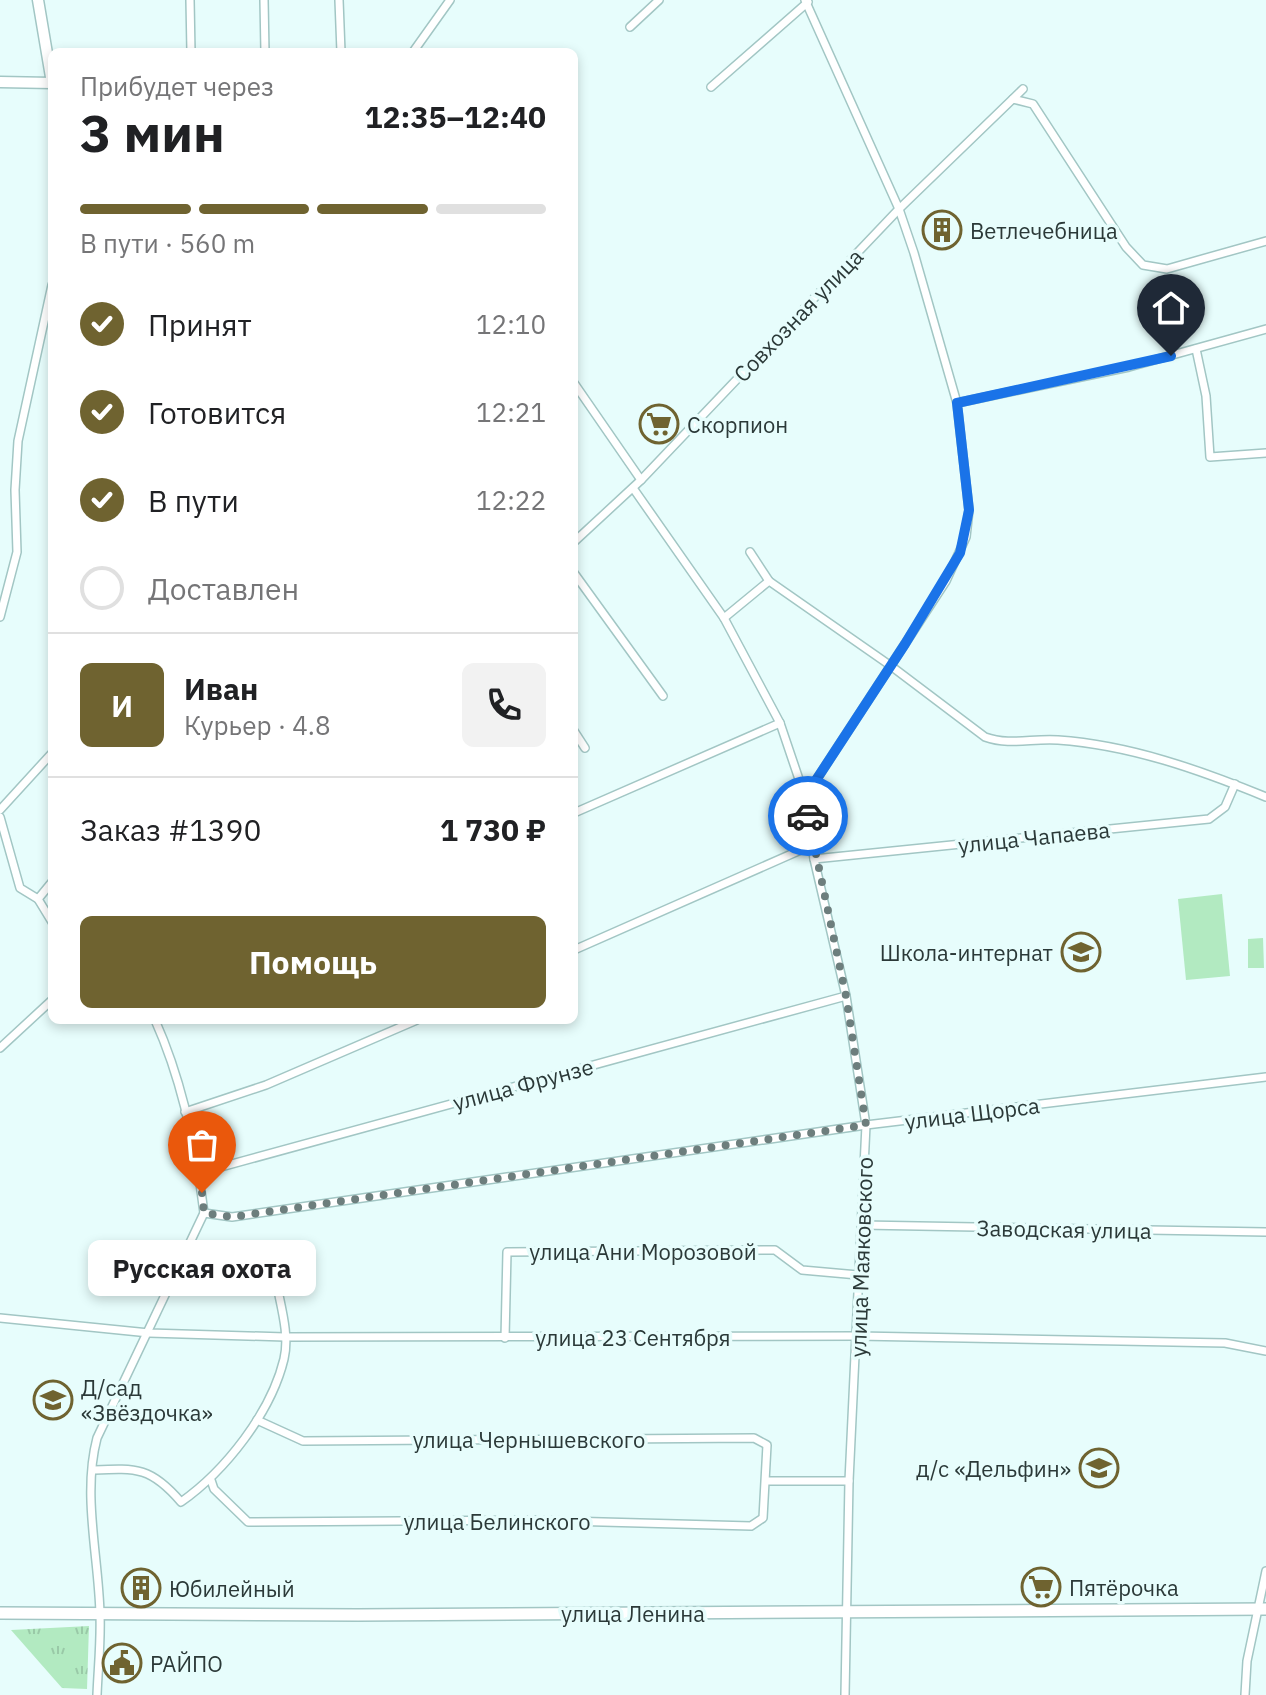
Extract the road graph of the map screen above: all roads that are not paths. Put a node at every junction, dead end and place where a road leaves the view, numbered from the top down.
1 (38, 0) edge
2 (190, 0) edge
3 (264, 0) edge
4 (339, 0) edge
5 (450, 0) edge
6 (659, 0) edge
7 (807, 1) edge
8 (630, 27) dead end
9 (191, 48) edge
10 (265, 48) edge
11 (341, 48) edge
12 (416, 48) edge
13 (48, 61) edge
14 (0, 82) edge
15 (48, 85) edge
16 (711, 87) dead end
17 (1023, 89) dead end
18 (1013, 99) junction
19 (899, 209) junction
20 (1266, 241) edge
21 (48, 303) edge
22 (1266, 329) edge
23 (1196, 349) junction
24 (578, 389) edge
25 (957, 403) junction
26 (1266, 453) edge
27 (641, 480) junction
28 (633, 488) junction
29 (578, 538) edge
30 (750, 552) dead end
31 (578, 579) edge
32 (769, 581) junction
33 (0, 617) edge
34 (724, 618) junction
35 (891, 666) junction
36 (663, 696) dead end
37 (780, 723) junction
38 (578, 737) edge
39 (585, 748) dead end
40 (48, 757) edge
41 (1235, 784) junction
42 (805, 797) junction
43 (1266, 797) edge
44 (0, 810) edge
45 (578, 811) edge
46 (0, 817) edge
47 (812, 845) junction
48 (814, 859) junction
49 (48, 887) edge
50 (38, 899) junction
51 (48, 915) edge
52 (578, 948) edge
53 (846, 996) junction
54 (48, 1004) edge
55 (157, 1024) edge
56 (402, 1024) edge
57 (0, 1048) edge
58 (1266, 1077) edge
59 (185, 1112) junction
60 (866, 1125) junction
61 (199, 1173) junction
62 (204, 1213) junction
63 (862, 1225) junction
64 (1266, 1232) edge
65 (858, 1275) junction
66 (276, 1280) dead end
67 (0, 1318) edge
68 (149, 1333) junction
69 (858, 1336) junction
70 (285, 1337) junction
71 (505, 1338) junction
72 (1266, 1351) edge
73 (257, 1420) junction
74 (93, 1470) junction
75 (211, 1480) junction
76 (768, 1481) junction
77 (849, 1481) junction
78 (1266, 1571) edge
79 (1263, 1609) edge
80 (848, 1611) junction
81 (0, 1613) edge
82 (101, 1614) junction
83 (97, 1695) edge
84 (845, 1695) edge
85 (1245, 1695) edge

1 - 13 street
2 - 9 street
3 - 10 street
4 - 11 street
5 - 12 street
6 - 8 street
7 - 16 street
7 - 19 street
14 - 15 street
17 - 18 street, Совхозная улица
18 - 19 street, Совхозная улица
18 - 20 street
19 - 25 street
19 - 27 street, Совхозная улица
21 - 33 street
22 - 23 street
23 - 25 street
23 - 26 street
24 - 27 street
25 - 35 street
27 - 28 street, Совхозная улица
28 - 29 street, Совхозная улица
28 - 34 street, улица Маяковского
30 - 32 street
31 - 36 street
32 - 34 street
32 - 35 street
34 - 37 street, улица Маяковского
35 - 41 street
35 - 42 street
37 - 42 street, улица Маяковского
37 - 45 street
38 - 39 street
40 - 44 street
41 - 43 street
41 - 48 street, улица Чапаева
42 - 47 street, улица Маяковского
46 - 50 street
47 - 48 street, улица Маяковского
47 - 52 street
48 - 53 street, улица Маяковского
49 - 50 street
50 - 51 street
53 - 60 street, улица Маяковского
53 - 61 street, улица Фрунзе
54 - 57 street
55 - 59 street
56 - 59 street
58 - 60 street, улица Щорса
59 - 61 street
60 - 62 street, улица Щорса
60 - 63 street, улица Маяковского
61 - 62 street
62 - 68 street
63 - 64 street, Заводская улица
63 - 65 street, улица Маяковского
65 - 69 street, улица Маяковского
65 - 71 street, улица Ани Морозовой
66 - 70 street
67 - 68 street, улица 23 Сентября
68 - 70 street, улица 23 Сентября
68 - 74 street
69 - 71 street, улица 23 Сентября
69 - 72 street, улица 23 Сентября
69 - 77 street, улица Маяковского
70 - 71 street, улица 23 Сентября
70 - 73 street
73 - 75 street
73 - 76 street, улица Чернышевского
74 - 75 street
74 - 82 street
75 - 76 street, улица Белинского
76 - 77 street
77 - 80 street, улица Маяковского
78 - 79 street
79 - 80 main road, улица Ленина
79 - 85 street
80 - 82 main road, улица Ленина
80 - 84 street, улица Маяковского
81 - 82 main road, улица Ленина
82 - 83 street

